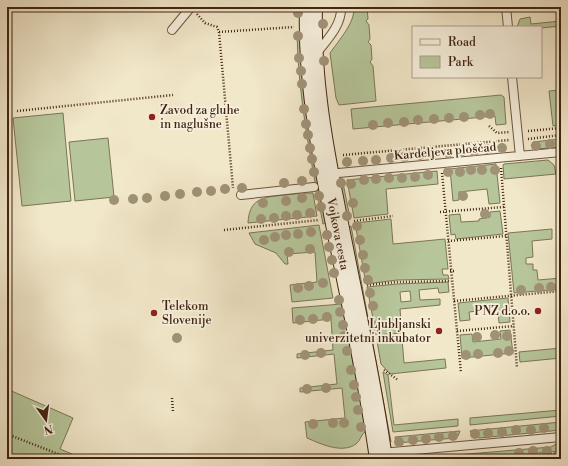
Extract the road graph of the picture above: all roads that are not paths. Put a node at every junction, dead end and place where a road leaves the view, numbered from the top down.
1 (340, 7) edge
2 (506, 7) edge
3 (193, 9) edge
4 (310, 16) edge
5 (508, 26) edge
6 (172, 30) dead end
7 (312, 59) junction
8 (512, 78) edge
9 (520, 156) junction
10 (561, 156) edge
11 (320, 181) junction
12 (241, 195) dead end
13 (561, 436) edge
14 (380, 456) edge

1 - 7 lane
2 - 5 lane
3 - 6 lane
4 - 7 street, Vojkova cesta
7 - 11 street, Vojkova cesta
8 - 9 lane
9 - 10 lane, Kardeljeva ploščad
9 - 11 lane, Kardeljeva ploščad
11 - 12 lane, Kardeljeva ploščad
11 - 14 street, Vojkova cesta
13 - 14 lane

